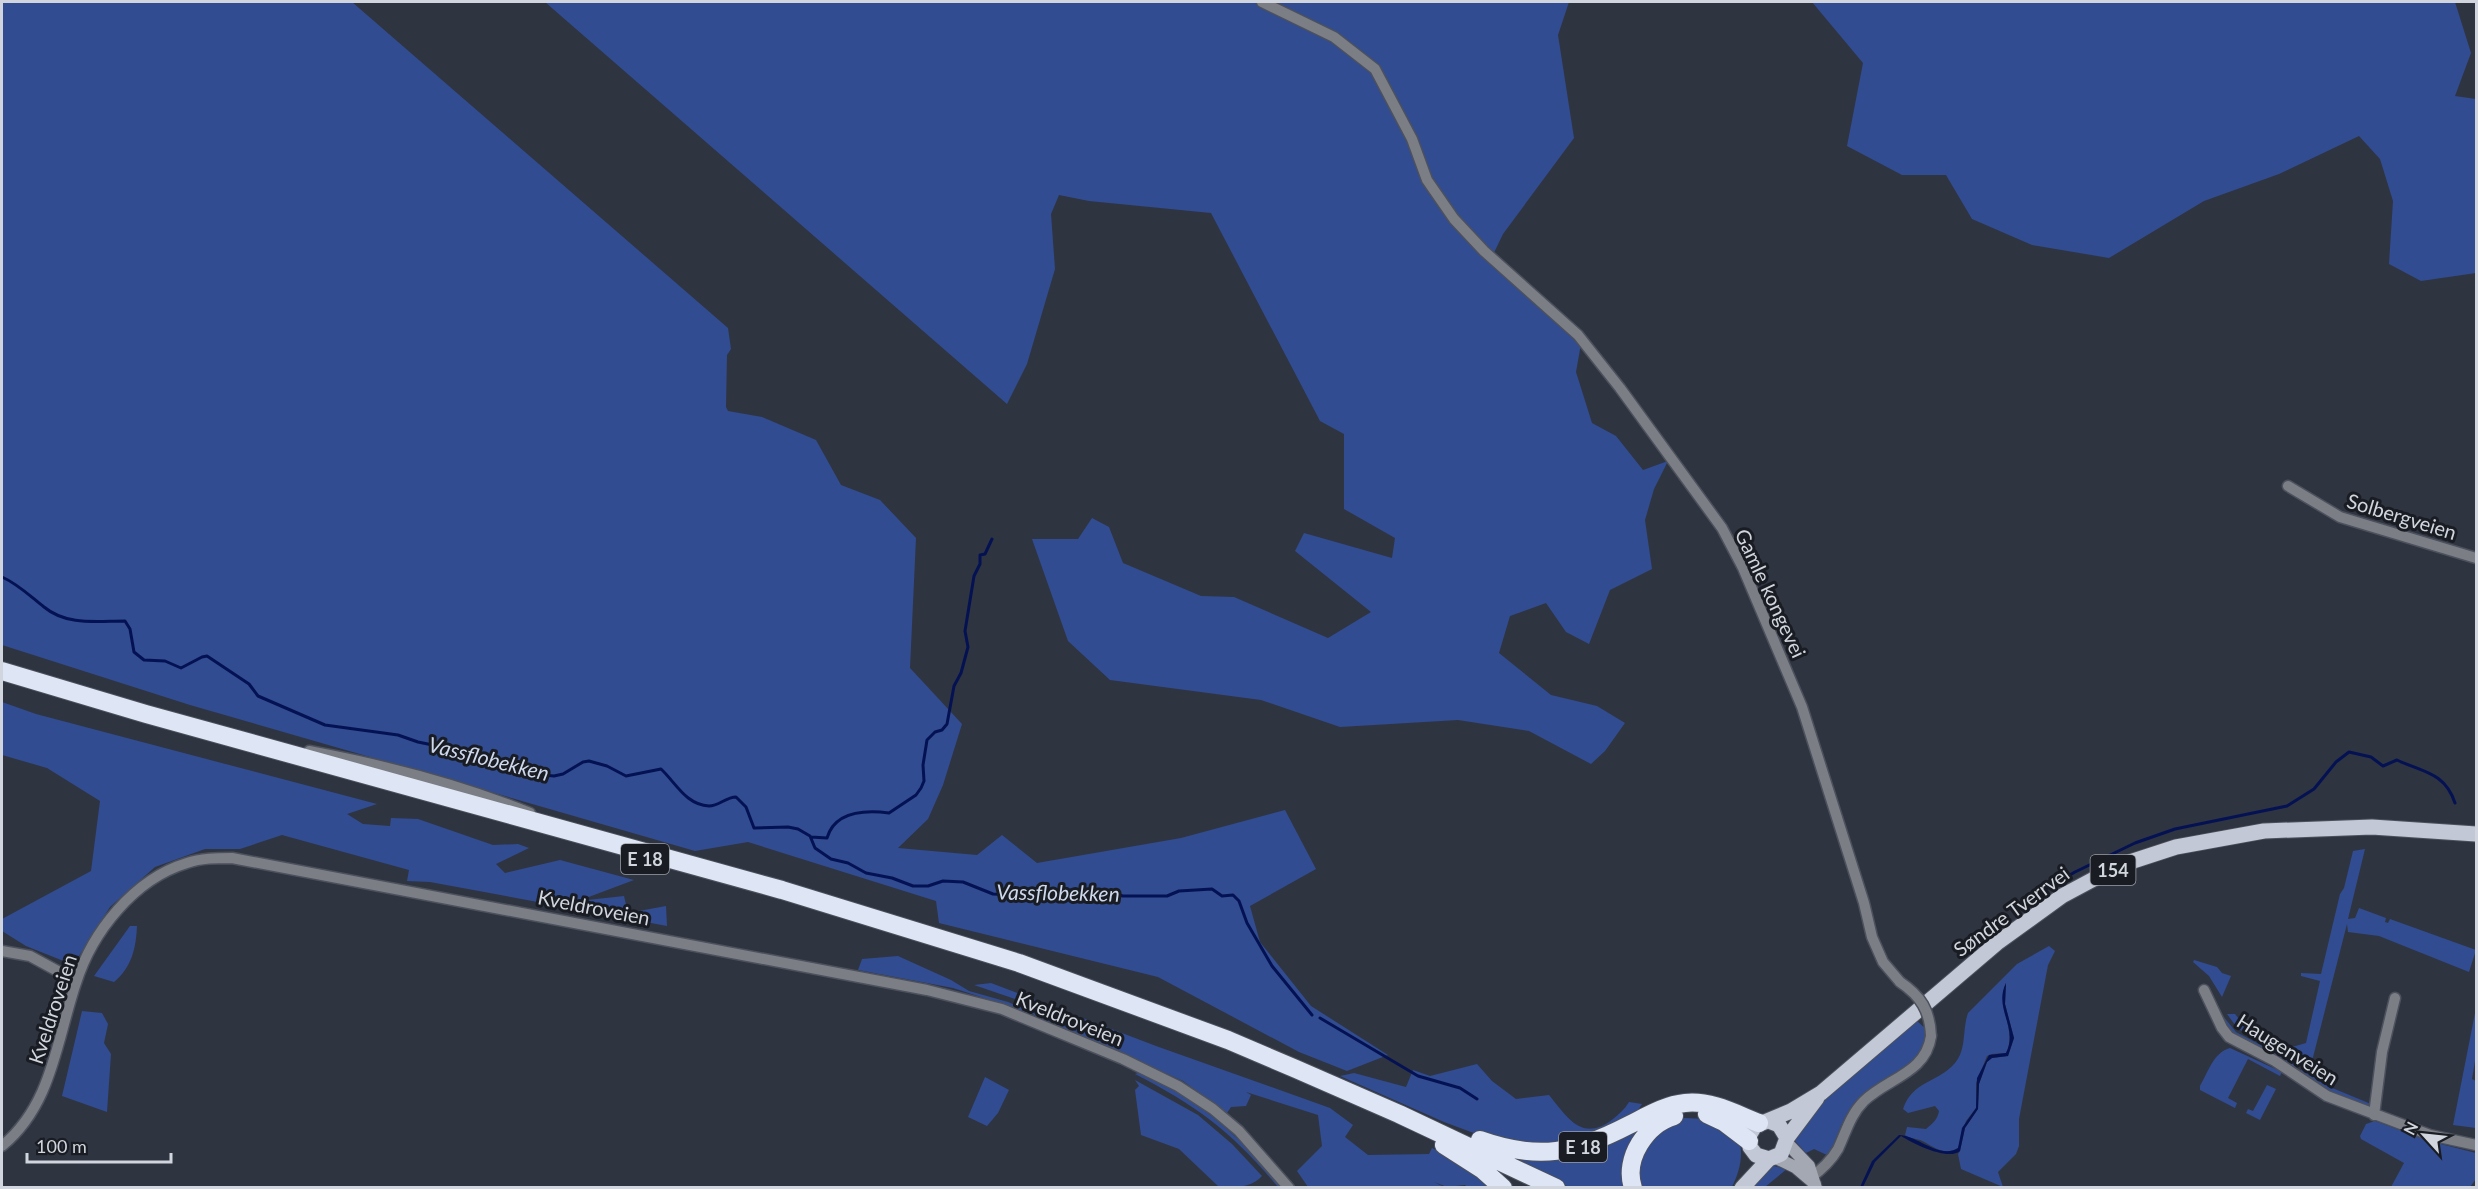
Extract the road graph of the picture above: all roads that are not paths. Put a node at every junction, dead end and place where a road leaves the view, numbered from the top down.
1 (1262, 2) edge
2 (2288, 486) dead end
3 (2476, 558) edge
4 (2, 671) edge
5 (2, 678) edge
6 (2476, 834) edge
7 (2, 951) edge
8 (76, 981) junction
9 (2204, 990) dead end
10 (2395, 998) dead end
11 (1821, 1093) junction
12 (1400, 1114) junction
13 (2374, 1115) junction
14 (1764, 1122) junction
15 (1422, 1131) junction
16 (1787, 1141) junction
17 (2476, 1145) edge
18 (2, 1146) edge
19 (1751, 1147) junction
20 (1773, 1159) junction
21 (1813, 1181) edge
22 (1289, 1188) edge
23 (1503, 1188) edge
24 (1540, 1188) edge
25 (1556, 1188) edge
26 (1633, 1188) edge

1 - 21 street, Gamle kongevei, bridge
2 - 3 street, Solbergveien
4 - 12 highway, E 18
5 - 15 highway, E 18
6 - 11 main road, Søndre Tverrvei / 154
7 - 8 street
8 - 18 street, Kveldroveien
8 - 22 street, Kveldroveien
9 - 13 street, Haugenveien
10 - 13 street
11 - 14 main road, 154
11 - 16 main road, 154
12 - 14 highway, E 18
12 - 25 highway, E 18
13 - 17 street, Haugenveien
14 - 16 main road
14 - 19 main road, 154
15 - 23 highway, E 18
15 - 24 highway, E 18
16 - 20 main road, 154
16 - 21 street
19 - 20 main road
19 - 20 main road, 154
19 - 26 highway, E 18
20 - 21 street

